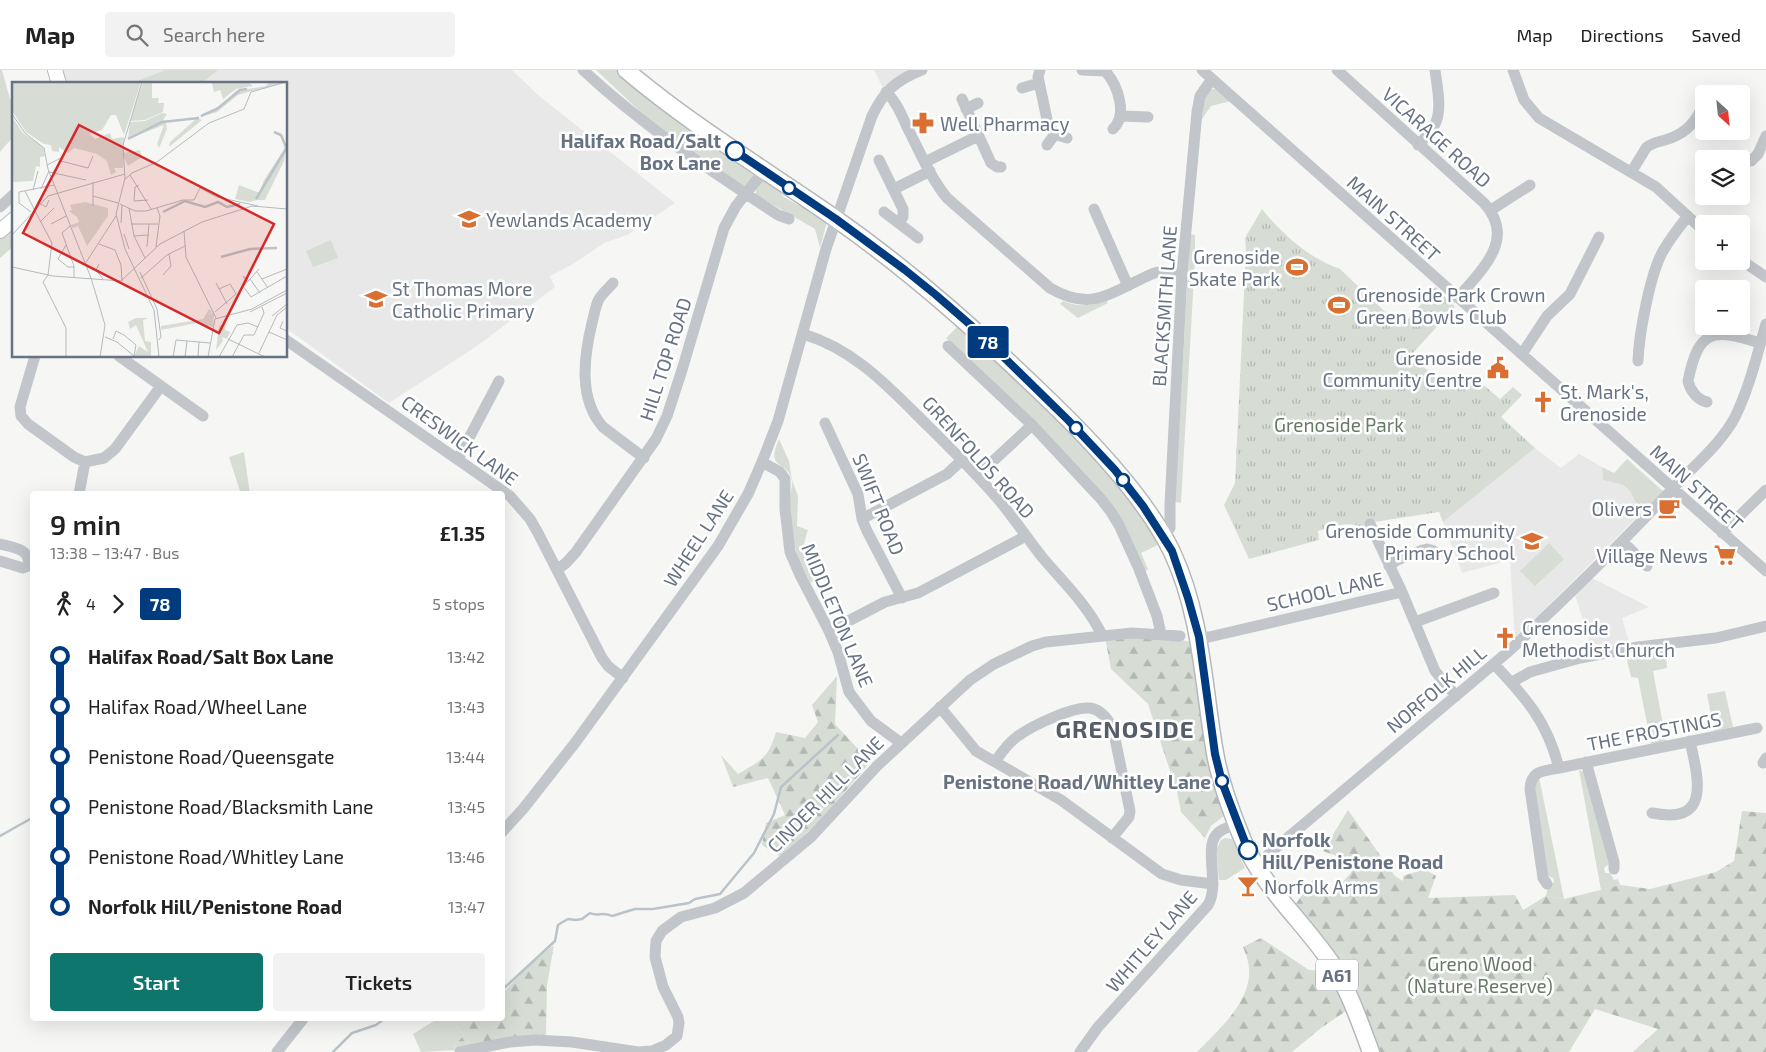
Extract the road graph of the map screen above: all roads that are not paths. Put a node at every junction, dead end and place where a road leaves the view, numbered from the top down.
1 (583, 70) edge
2 (626, 70) edge
3 (922, 70) edge
4 (1040, 70) edge
5 (1082, 70) edge
6 (1105, 70) edge
7 (1202, 70) edge
8 (1337, 70) edge
9 (1435, 70) edge
10 (1513, 70) edge
11 (1212, 79) junction
12 (1039, 84) junction
13 (1022, 88) dead end
14 (886, 92) junction
15 (978, 103) dead end
16 (1121, 116) junction
17 (1148, 117) dead end
18 (1695, 119) edge
19 (1113, 129) dead end
20 (1055, 134) junction
21 (978, 136) junction
22 (1766, 136) edge
23 (1067, 138) dead end
24 (1047, 145) dead end
25 (1418, 145) junction
26 (1758, 158) edge
27 (879, 160) dead end
28 (927, 167) junction
29 (1001, 167) dead end
30 (764, 171) junction
31 (1632, 171) junction
32 (1530, 185) dead end
33 (894, 189) junction
34 (747, 194) junction
35 (12, 196) edge
36 (0, 207) edge
37 (1094, 209) dead end
38 (1490, 210) junction
39 (884, 212) dead end
40 (1688, 216) junction
41 (789, 219) dead end
42 (836, 219) junction
43 (12, 221) edge
44 (899, 222) junction
45 (1695, 223) edge
46 (0, 231) edge
47 (1599, 237) dead end
48 (918, 238) dead end
49 (1750, 266) edge
50 (1182, 274) junction
51 (1766, 277) edge
52 (613, 283) dead end
53 (1128, 286) junction
54 (1458, 298) junction
55 (1766, 324) edge
56 (803, 334) junction
57 (1710, 335) edge
58 (1731, 335) edge
59 (288, 341) edge
60 (1760, 343) junction
61 (948, 346) dead end
62 (1522, 354) junction
63 (34, 358) edge
64 (122, 358) edge
65 (1638, 361) dead end
66 (499, 381) dead end
67 (161, 386) junction
68 (1707, 402) dead end
69 (202, 416) dead end
70 (825, 422) dead end
71 (1032, 425) junction
72 (644, 458) junction
73 (458, 459) junction
74 (962, 460) junction
75 (85, 462) junction
76 (762, 462) junction
77 (977, 476) junction
78 (1674, 488) junction
79 (1766, 490) edge
80 (80, 491) edge
81 (503, 491) edge
82 (505, 492) edge
83 (862, 519) junction
84 (1370, 524) dead end
85 (1722, 533) junction
86 (1026, 536) junction
87 (1163, 537) junction
88 (1622, 541) junction
89 (0, 544) edge
90 (1434, 551) dead end
91 (0, 561) edge
92 (1389, 566) junction
93 (1647, 566) dead end
94 (558, 569) junction
95 (1766, 571) edge
96 (1402, 592) junction
97 (1494, 593) dead end
98 (902, 598) junction
99 (1415, 622) junction
100 (1766, 626) edge
101 (829, 631) junction
102 (1161, 634) junction
103 (1102, 635) junction
104 (1180, 636) dead end
105 (1199, 637) junction
106 (1494, 664) junction
107 (623, 678) junction
108 (1512, 682) junction
109 (1456, 696) junction
110 (940, 707) junction
111 (1757, 728) dead end
112 (1690, 741) junction
113 (901, 743) junction
114 (995, 762) junction
115 (1586, 762) junction
116 (1559, 768) junction
117 (1652, 813) dead end
118 (1237, 824) junction
119 (505, 829) edge
120 (1112, 838) junction
121 (1256, 866) junction
122 (1614, 869) dead end
123 (1213, 884) junction
124 (1547, 884) dead end
125 (301, 1021) edge
126 (276, 1052) edge
127 (460, 1052) edge
128 (1080, 1052) edge
129 (1370, 1052) edge

1 - 34 street
2 - 30 highway, A61
3 - 14 street
4 - 12 street
5 - 6 street
6 - 16 street
7 - 11 street, MAIN STREET
8 - 25 street, VICARAGE ROAD
9 - 25 street
10 - 31 street
11 - 50 street, BLACKSMITH LANE
11 - 54 street, MAIN STREET
12 - 13 street
12 - 20 street
14 - 28 street
14 - 42 street, WHEEL LANE
15 - 21 street
16 - 17 street
16 - 19 street
18 - 31 street
20 - 23 street
20 - 24 street
21 - 28 street
21 - 29 street
22 - 26 street
25 - 38 street, VICARAGE ROAD
27 - 33 street
28 - 33 street
28 - 53 street
30 - 34 street, HILL TOP ROAD
30 - 42 highway, A61
31 - 40 street
32 - 38 street, VICARAGE ROAD
33 - 44 street
34 - 41 street
34 - 72 street, HILL TOP ROAD
35 - 36 street
37 - 53 street
38 - 54 street, VICARAGE ROAD
39 - 44 street
40 - 45 street
40 - 65 street
42 - 56 street, WHEEL LANE
42 - 87 highway, A61
43 - 46 main road
44 - 48 street
47 - 62 street
49 - 51 street
50 - 53 street
50 - 87 street, BLACKSMITH LANE
52 - 72 street
54 - 62 street, MAIN STREET
55 - 60 street, NORFOLK HILL
56 - 74 street, GRENFOLDS ROAD
56 - 76 street, WHEEL LANE
57 - 68 street
58 - 60 street
59 - 73 street, CRESWICK LANE
60 - 78 street, NORFOLK HILL
61 - 71 street
62 - 78 street, MAIN STREET
63 - 75 street
64 - 67 street
66 - 73 street
67 - 69 street
67 - 75 street
70 - 83 street, SWIFT ROAD
71 - 77 street
71 - 102 street
72 - 94 street, HILL TOP ROAD
73 - 81 street, CRESWICK LANE
74 - 77 street, GRENFOLDS ROAD
74 - 83 street
75 - 80 street
76 - 101 street, MIDDLETON LANE
76 - 107 street, WHEEL LANE
77 - 86 street, GRENFOLDS ROAD
78 - 85 street, MAIN STREET
78 - 88 street, NORFOLK HILL
79 - 85 street
82 - 94 street, CRESWICK LANE
83 - 98 street, SWIFT ROAD
84 - 92 street
85 - 95 street, MAIN STREET
86 - 98 street
86 - 103 street, GRENFOLDS ROAD
87 - 105 highway, A61
88 - 93 street
88 - 106 street, NORFOLK HILL
89 - 91 street
90 - 92 street
92 - 96 street
94 - 107 street, CRESWICK LANE
96 - 99 street, SCHOOL LANE
96 - 105 street, SCHOOL LANE
97 - 99 street
98 - 101 street
99 - 109 street, SCHOOL LANE
100 - 108 street
101 - 113 street, MIDDLETON LANE
102 - 103 street, CINDER HILL LANE
102 - 104 street, CINDER HILL LANE
103 - 110 street, CINDER HILL LANE
105 - 118 highway, A61
106 - 108 street
106 - 109 street, NORFOLK HILL
107 - 119 street, WHEEL LANE
108 - 116 street
109 - 121 street, NORFOLK HILL
110 - 113 street, CINDER HILL LANE
110 - 114 street
111 - 112 street, THE FROSTINGS
112 - 115 street, THE FROSTINGS
112 - 117 street
113 - 127 street, CINDER HILL LANE
114 - 120 street
114 - 120 street
115 - 116 street, THE FROSTINGS
115 - 122 street
116 - 124 street, THE FROSTINGS
118 - 121 highway, A61
118 - 123 street, WHITLEY LANE
120 - 123 street
121 - 129 highway, A61
123 - 128 street, WHITLEY LANE
125 - 126 street

